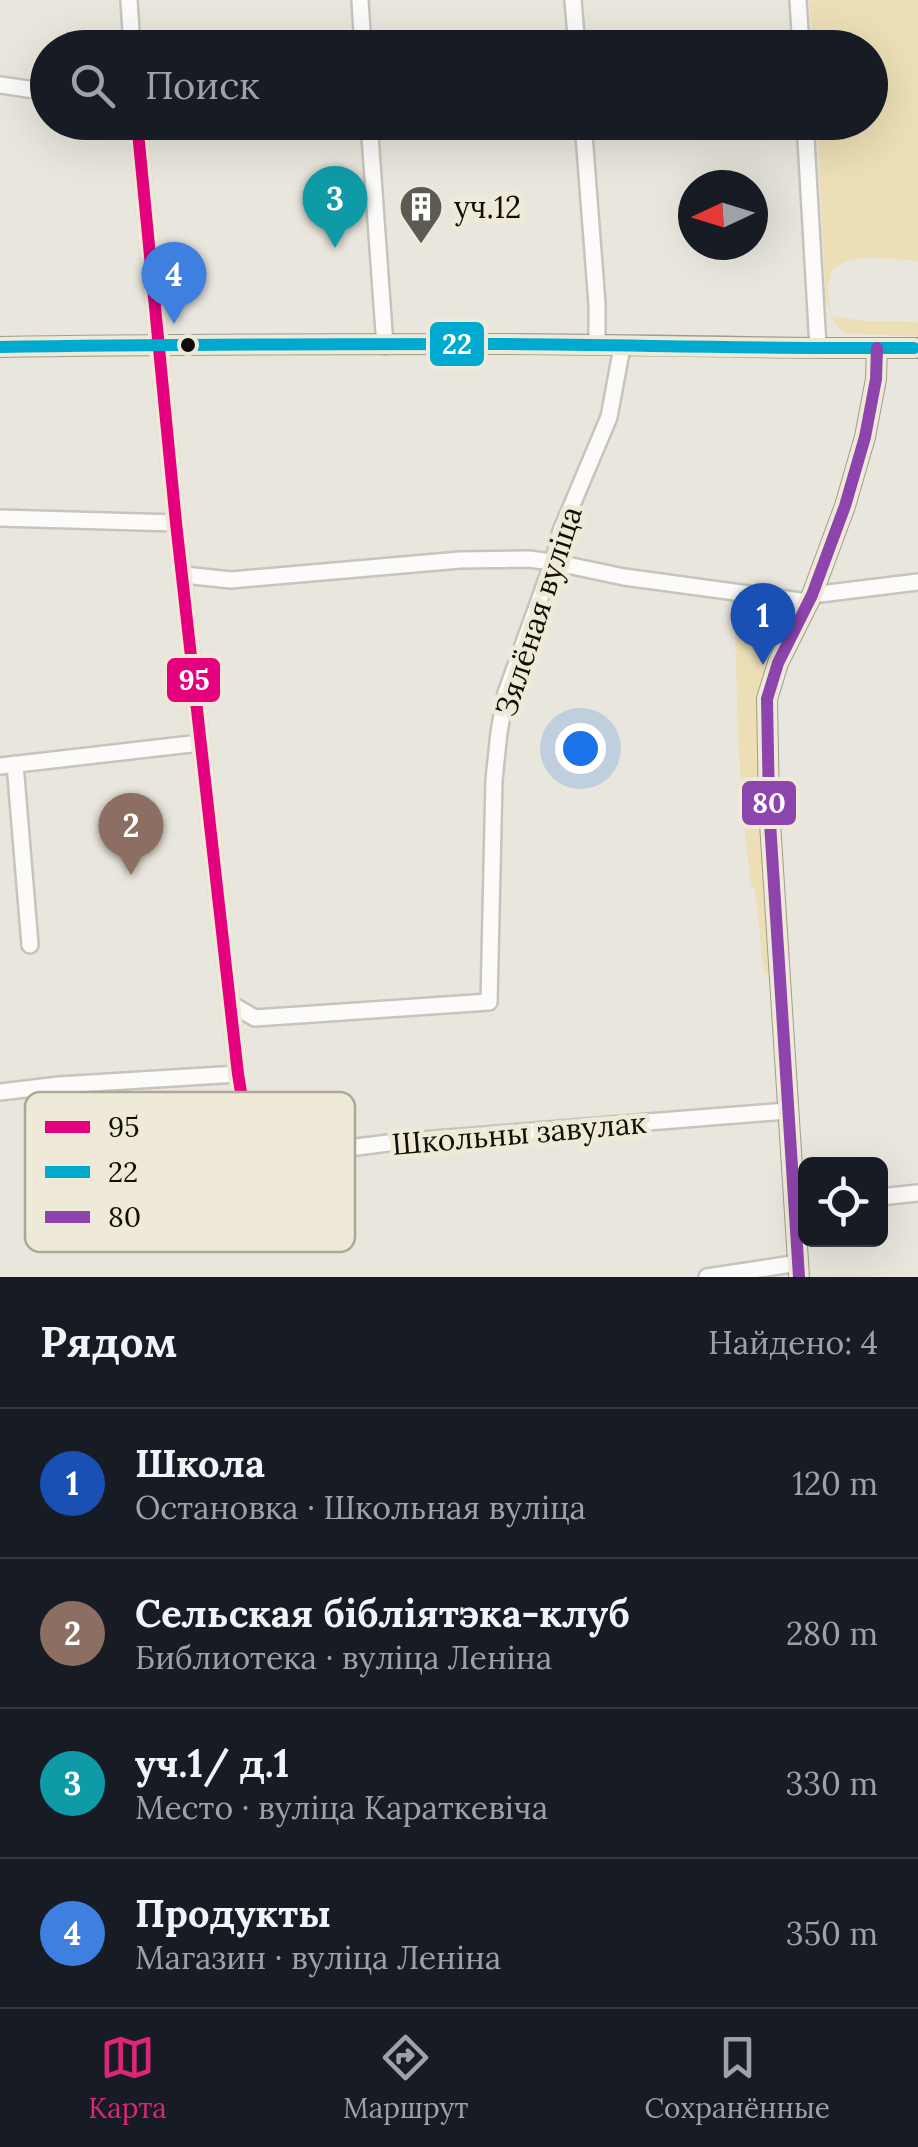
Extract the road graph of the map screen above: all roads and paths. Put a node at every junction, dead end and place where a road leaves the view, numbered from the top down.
1 (129, 0) edge
2 (360, 0) edge
3 (573, 0) edge
4 (798, 0) edge
5 (131, 30) edge
6 (362, 30) edge
7 (576, 30) edge
8 (800, 30) edge
9 (0, 85) edge
10 (30, 89) edge
11 (139, 140) edge
12 (370, 140) edge
13 (584, 140) edge
14 (806, 140) edge
15 (160, 344) junction
16 (597, 345) junction
17 (0, 346) edge
18 (385, 346) junction
19 (622, 346) junction
20 (818, 347) junction
21 (877, 348) junction
22 (918, 348) edge
23 (0, 518) edge
24 (176, 523) junction
25 (553, 562) junction
26 (184, 575) junction
27 (918, 582) edge
28 (810, 599) junction
29 (200, 743) junction
30 (8, 765) edge
31 (30, 945) dead end
32 (230, 1004) junction
33 (255, 1018) junction
34 (234, 1034) junction
35 (238, 1074) junction
36 (0, 1092) edge
37 (241, 1092) edge
38 (787, 1112) junction
39 (355, 1147) edge
40 (918, 1193) edge
41 (888, 1196) edge
42 (798, 1197) edge
43 (798, 1270) edge
44 (707, 1277) edge

1 - 5 street
2 - 6 street
3 - 7 street
4 - 8 street
9 - 10 street
11 - 15 street
12 - 18 street
13 - 16 street
14 - 20 street
15 - 17 main road
15 - 18 main road
15 - 24 street
16 - 18 main road
16 - 19 main road
19 - 20 main road
19 - 25 street, Зялёная вуліца
20 - 21 main road
21 - 22 main road
21 - 28 main road
23 - 24 street
24 - 26 street
25 - 26 street
25 - 28 street
25 - 33 street, Зялёная вуліца
26 - 29 street
27 - 28 street
28 - 38 main road
29 - 30 street
29 - 32 street
30 - 31 street
32 - 33 street
32 - 34 street
33 - 34 street
34 - 35 street
35 - 36 street
35 - 37 street
38 - 39 street, Школьны завулак
38 - 42 main road
40 - 41 street
43 - 44 street

